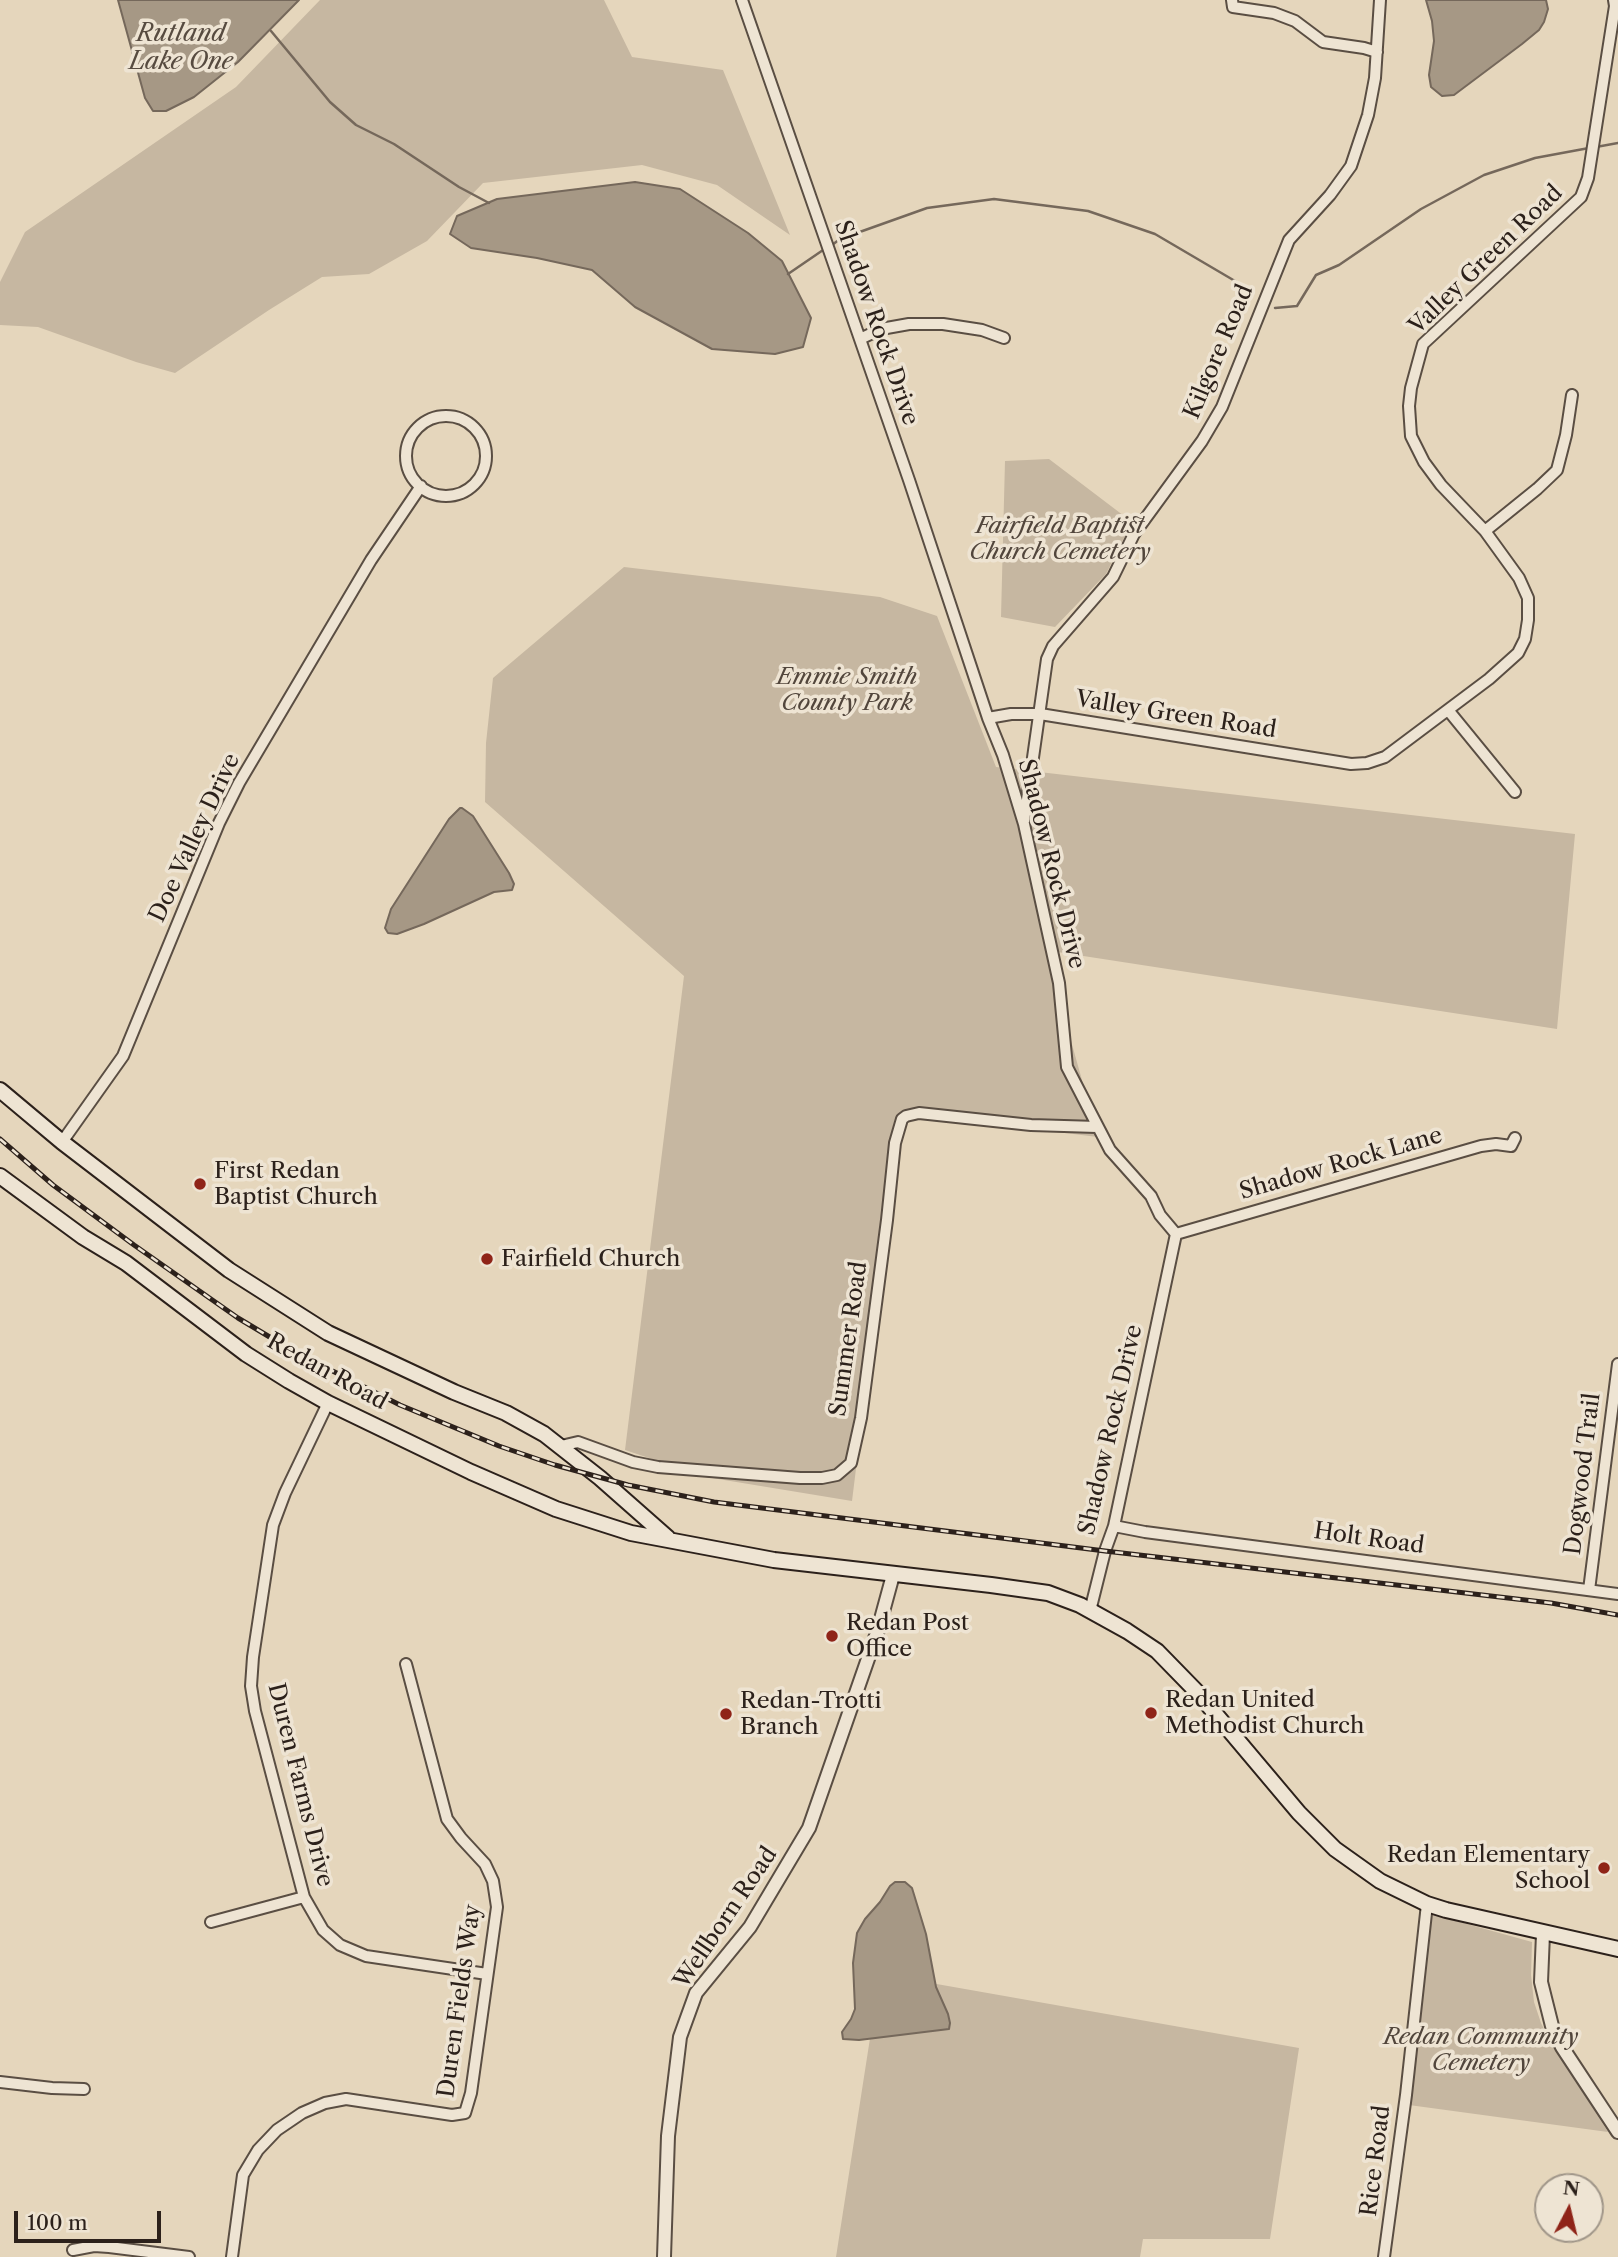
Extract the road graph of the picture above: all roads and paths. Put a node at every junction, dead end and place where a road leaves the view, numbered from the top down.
1 (742, 0) edge
2 (1380, 0) edge
3 (1614, 0) edge
4 (1233, 4) edge
5 (1377, 52) junction
6 (1004, 338) dead end
7 (860, 339) junction
8 (1572, 395) dead end
9 (421, 486) junction
10 (1485, 531) junction
11 (1448, 710) junction
12 (1040, 714) junction
13 (988, 718) junction
14 (1516, 792) dead end
15 (1024, 824) junction
16 (0, 1090) edge
17 (1097, 1127) junction
18 (1514, 1138) dead end
19 (62, 1142) junction
20 (0, 1176) edge
21 (1176, 1234) junction
22 (1618, 1364) edge
23 (328, 1403) junction
24 (561, 1446) junction
25 (1114, 1526) junction
26 (668, 1538) junction
27 (893, 1575) junction
28 (1589, 1590) junction
29 (1618, 1594) edge
30 (1090, 1611) junction
31 (406, 1664) dead end
32 (304, 1897) junction
33 (1427, 1904) junction
34 (211, 1922) dead end
35 (1543, 1934) junction
36 (1618, 1950) edge
37 (487, 1974) junction
38 (0, 2081) edge
39 (84, 2089) dead end
40 (1618, 2132) edge
41 (73, 2250) dead end
42 (189, 2257) edge
43 (233, 2257) edge
44 (664, 2257) edge
45 (1384, 2257) edge

1 - 7 street, Shadow Rock Drive
2 - 5 street, Kilgore Road
3 - 10 street, Valley Green Road
4 - 5 street
5 - 12 street, Kilgore Road
6 - 7 street
7 - 13 street, Shadow Rock Drive
8 - 10 street
9 - 9 street
9 - 19 street, Doe Valley Drive
10 - 11 street, Valley Green Road
11 - 12 street, Valley Green Road
11 - 14 street
12 - 13 street, Valley Green Road
12 - 15 street, Kilgore Road
13 - 15 street, Shadow Rock Drive
15 - 17 street, Shadow Rock Drive
16 - 19 main road
17 - 21 street, Shadow Rock Drive
17 - 24 street, Summer Road
18 - 21 street, Shadow Rock Lane
19 - 24 main road
20 - 23 main road, Redan Road
21 - 25 street, Shadow Rock Drive
22 - 28 street, Dogwood Trail
23 - 26 main road, Redan Road
23 - 32 street, Duren Farms Drive
24 - 26 main road
25 - 28 street, Holt Road
25 - 30 street, Shadow Rock Drive
26 - 27 main road, Redan Road
27 - 30 main road, Redan Road
27 - 44 street, Wellborn Road
28 - 29 street, Holt Road
30 - 33 main road, Redan Road
31 - 37 street, Duren Fields Way
32 - 34 street
32 - 37 street, Duren Farms Drive
33 - 35 main road, Redan Road
33 - 45 street, Rice Road
35 - 36 main road, Redan Road
35 - 40 street
37 - 43 street, Duren Fields Way
38 - 39 street
41 - 42 street

